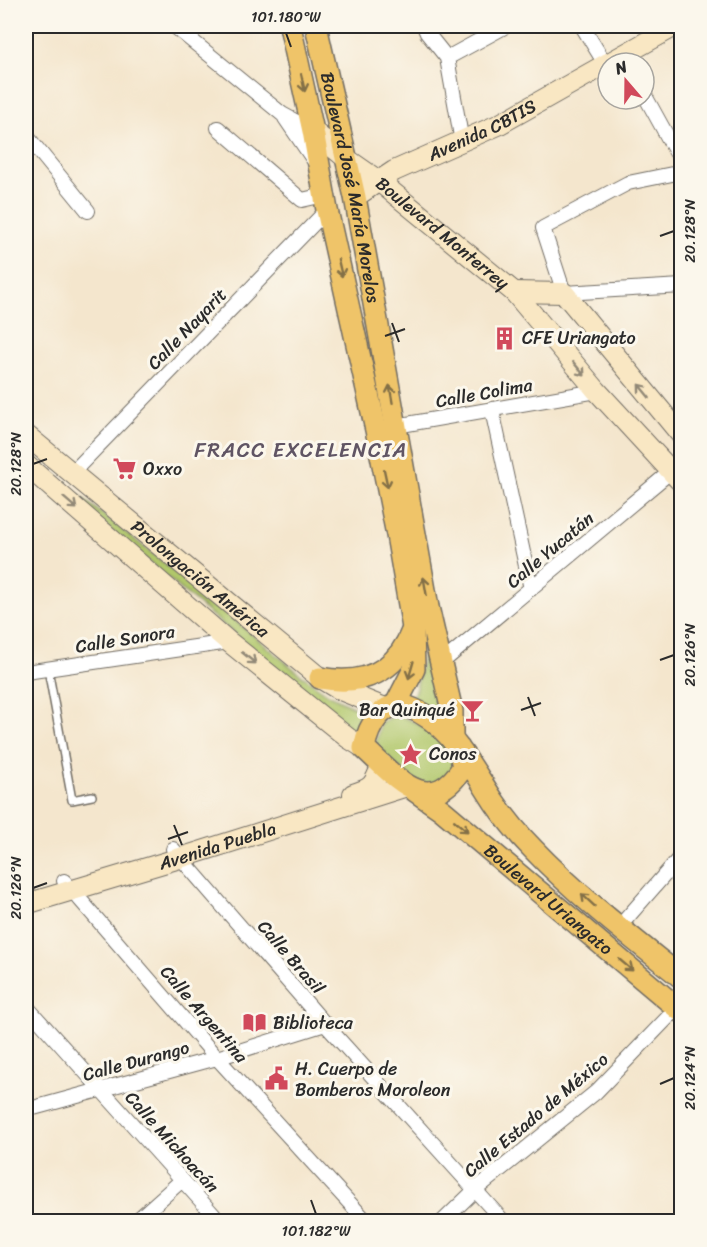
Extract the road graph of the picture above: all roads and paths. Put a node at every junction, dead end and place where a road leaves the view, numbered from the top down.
1 (174, 26) edge
2 (290, 26) edge
3 (316, 26) edge
4 (424, 26) edge
5 (506, 26) edge
6 (582, 26) edge
7 (675, 26) edge
8 (604, 51) edge
9 (633, 51) edge
10 (447, 58) junction
11 (596, 72) edge
12 (653, 111) edge
13 (282, 114) junction
14 (218, 128) dead end
15 (313, 131) junction
16 (26, 135) edge
17 (462, 142) junction
18 (347, 159) junction
19 (681, 163) edge
20 (318, 166) junction
21 (681, 171) edge
22 (380, 182) junction
23 (356, 197) junction
24 (326, 203) junction
25 (88, 212) dead end
26 (681, 286) edge
27 (514, 292) junction
28 (543, 293) junction
29 (564, 293) junction
30 (533, 315) junction
31 (597, 391) junction
32 (492, 410) junction
33 (677, 427) edge
34 (386, 428) junction
35 (27, 437) edge
36 (26, 465) edge
37 (678, 472) edge
38 (72, 473) junction
39 (531, 589) junction
40 (413, 628) junction
41 (230, 642) junction
42 (440, 664) junction
43 (48, 669) junction
44 (26, 672) edge
45 (320, 678) junction
46 (390, 707) junction
47 (456, 744) junction
48 (364, 748) junction
49 (382, 764) junction
50 (411, 788) junction
51 (92, 796) dead end
52 (177, 853) junction
53 (681, 855) edge
54 (68, 886) junction
55 (26, 893) edge
56 (26, 904) edge
57 (619, 927) junction
58 (681, 978) edge
59 (27, 1009) edge
60 (679, 1010) edge
61 (325, 1024) junction
62 (217, 1058) junction
63 (101, 1089) junction
64 (26, 1110) edge
65 (183, 1180) junction
66 (475, 1190) junction
67 (135, 1221) edge
68 (220, 1221) edge
69 (367, 1221) edge
70 (442, 1221) edge
71 (504, 1221) edge

1 - 13 street
2 -> 15 main road, Boulevard José María Morelos
3 - 18 main road, Boulevard José María Morelos
4 - 10 street
5 - 10 street
6 - 8 street
7 - 9 street, Avenida CBTIS
10 - 17 street
11 - 17 street, Avenida CBTIS
12 - 19 street
13 - 15 street
13 - 20 street
14 - 24 street
15 - 18 street, Boulevard Monterrey
15 - 20 main road, Boulevard José María Morelos
16 - 25 street
17 - 22 street, Avenida CBTIS
18 - 20 main road
18 - 22 street, Boulevard Monterrey
18 - 23 main road, Boulevard José María Morelos
20 - 24 main road, Boulevard José María Morelos
21 - 29 street
22 - 23 street, Avenida CBTIS
22 - 27 street, Boulevard Monterrey
23 - 24 main road
34 -> 23 main road, Boulevard José María Morelos
24 -> 34 main road, Boulevard José María Morelos
24 - 38 street, Calle Nayarit
26 - 29 street
27 - 28 street, Boulevard Monterrey
27 - 30 street, Boulevard Monterrey
28 - 29 street, Boulevard Monterrey
28 - 30 street
33 -> 29 street
30 -> 31 street, Boulevard Monterrey
31 - 32 street, Calle Colima
31 - 37 street, Boulevard Monterrey
32 - 34 street, Calle Colima
32 - 39 street
34 -> 40 main road, Boulevard José María Morelos
42 -> 34 main road, Boulevard José María Morelos
35 - 38 street, Prolongación América
36 -> 41 street, Prolongación América
37 - 39 street, Calle Yucatán
38 - 45 street, Prolongación América
39 - 42 street, Calle Yucatán
40 - 45 main road
40 -> 46 main road, Boulevard José María Morelos
41 - 43 street, Calle Sonora
41 -> 48 street, Prolongación América
42 - 47 main road, Boulevard José María Morelos
43 - 44 street, Calle Sonora
43 - 51 lane
45 - 46 street, Prolongación América
46 - 47 main road
46 - 48 main road
47 - 50 main road
57 -> 47 main road, Boulevard Uriangato
48 - 49 main road
49 - 50 main road
49 - 52 street, Avenida Puebla
50 - 52 street, Avenida Puebla
50 -> 60 main road, Boulevard Uriangato
52 - 54 street, Avenida Puebla
52 - 61 street, Calle Brasil
53 - 57 street
54 - 55 street, Avenida Puebla
54 - 56 street, Avenida Puebla
54 - 62 street, Calle Argentina
57 - 58 main road, Boulevard Uriangato
59 - 63 street, Calle Michoacán
60 - 66 street, Calle Estado de México
61 - 62 street, Calle Durango
61 - 66 street, Calle Brasil
62 - 63 street, Calle Durango
62 - 69 street, Calle Argentina
63 - 64 street, Calle Durango
63 - 65 street, Calle Michoacán
65 - 67 street
65 - 68 street, Calle Michoacán
66 - 70 street, Calle Estado de México
66 - 71 street, Calle Brasil

